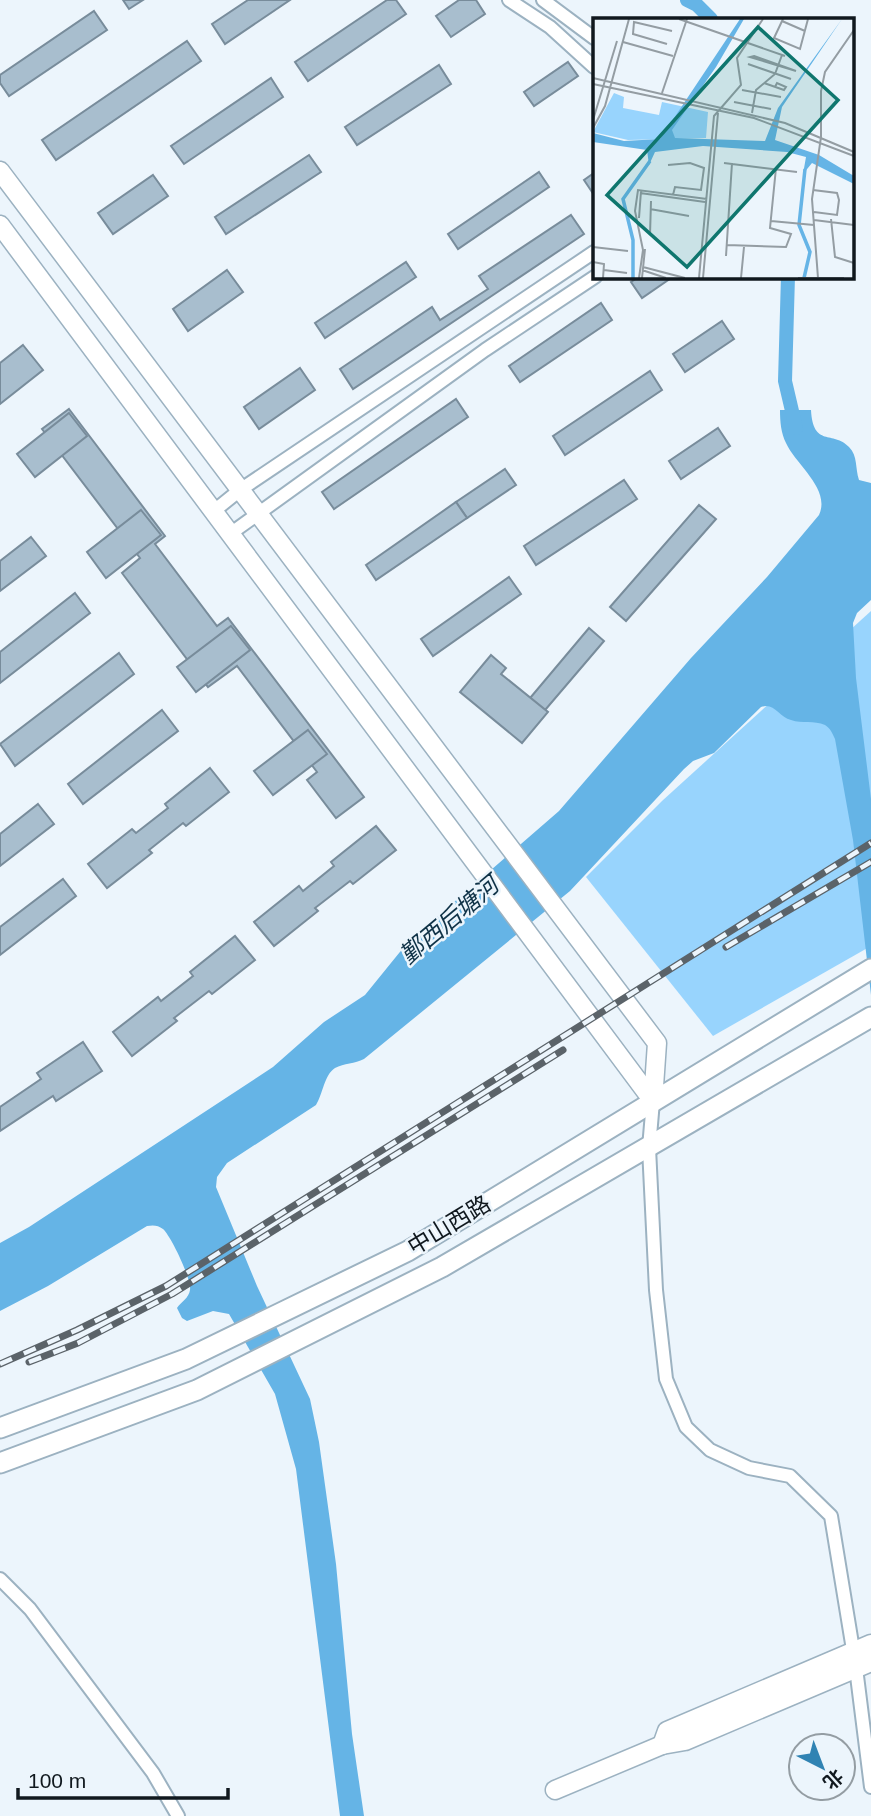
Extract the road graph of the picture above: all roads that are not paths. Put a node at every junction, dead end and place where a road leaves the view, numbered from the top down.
1 (509, 0) edge
2 (543, 0) edge
3 (593, 37) edge
4 (593, 66) edge
5 (0, 171) edge
6 (0, 225) edge
7 (593, 253) edge
8 (593, 278) edge
9 (240, 490) junction
10 (214, 511) junction
11 (258, 513) junction
12 (230, 534) junction
13 (862, 974) edge
14 (863, 1021) edge
15 (653, 1101) junction
16 (649, 1148) junction
17 (0, 1428) edge
18 (0, 1463) edge
19 (0, 1579) edge
20 (871, 1644) edge
21 (860, 1661) edge
22 (871, 1787) edge
23 (555, 1790) dead end
24 (178, 1816) edge

1 - 4 street
2 - 3 street
5 - 9 street
6 - 10 street
7 - 9 street
8 - 11 street
9 - 10 street
9 - 11 street
10 - 12 street
11 - 12 street
11 - 15 street
12 - 15 street
13 - 15 main road, 中山西路
14 - 16 main road, 中山西路
15 - 16 street
15 - 17 main road, 中山西路
16 - 18 main road, 中山西路
16 - 21 street
19 - 24 street
20 - 21 street
21 - 22 street
21 - 23 street

